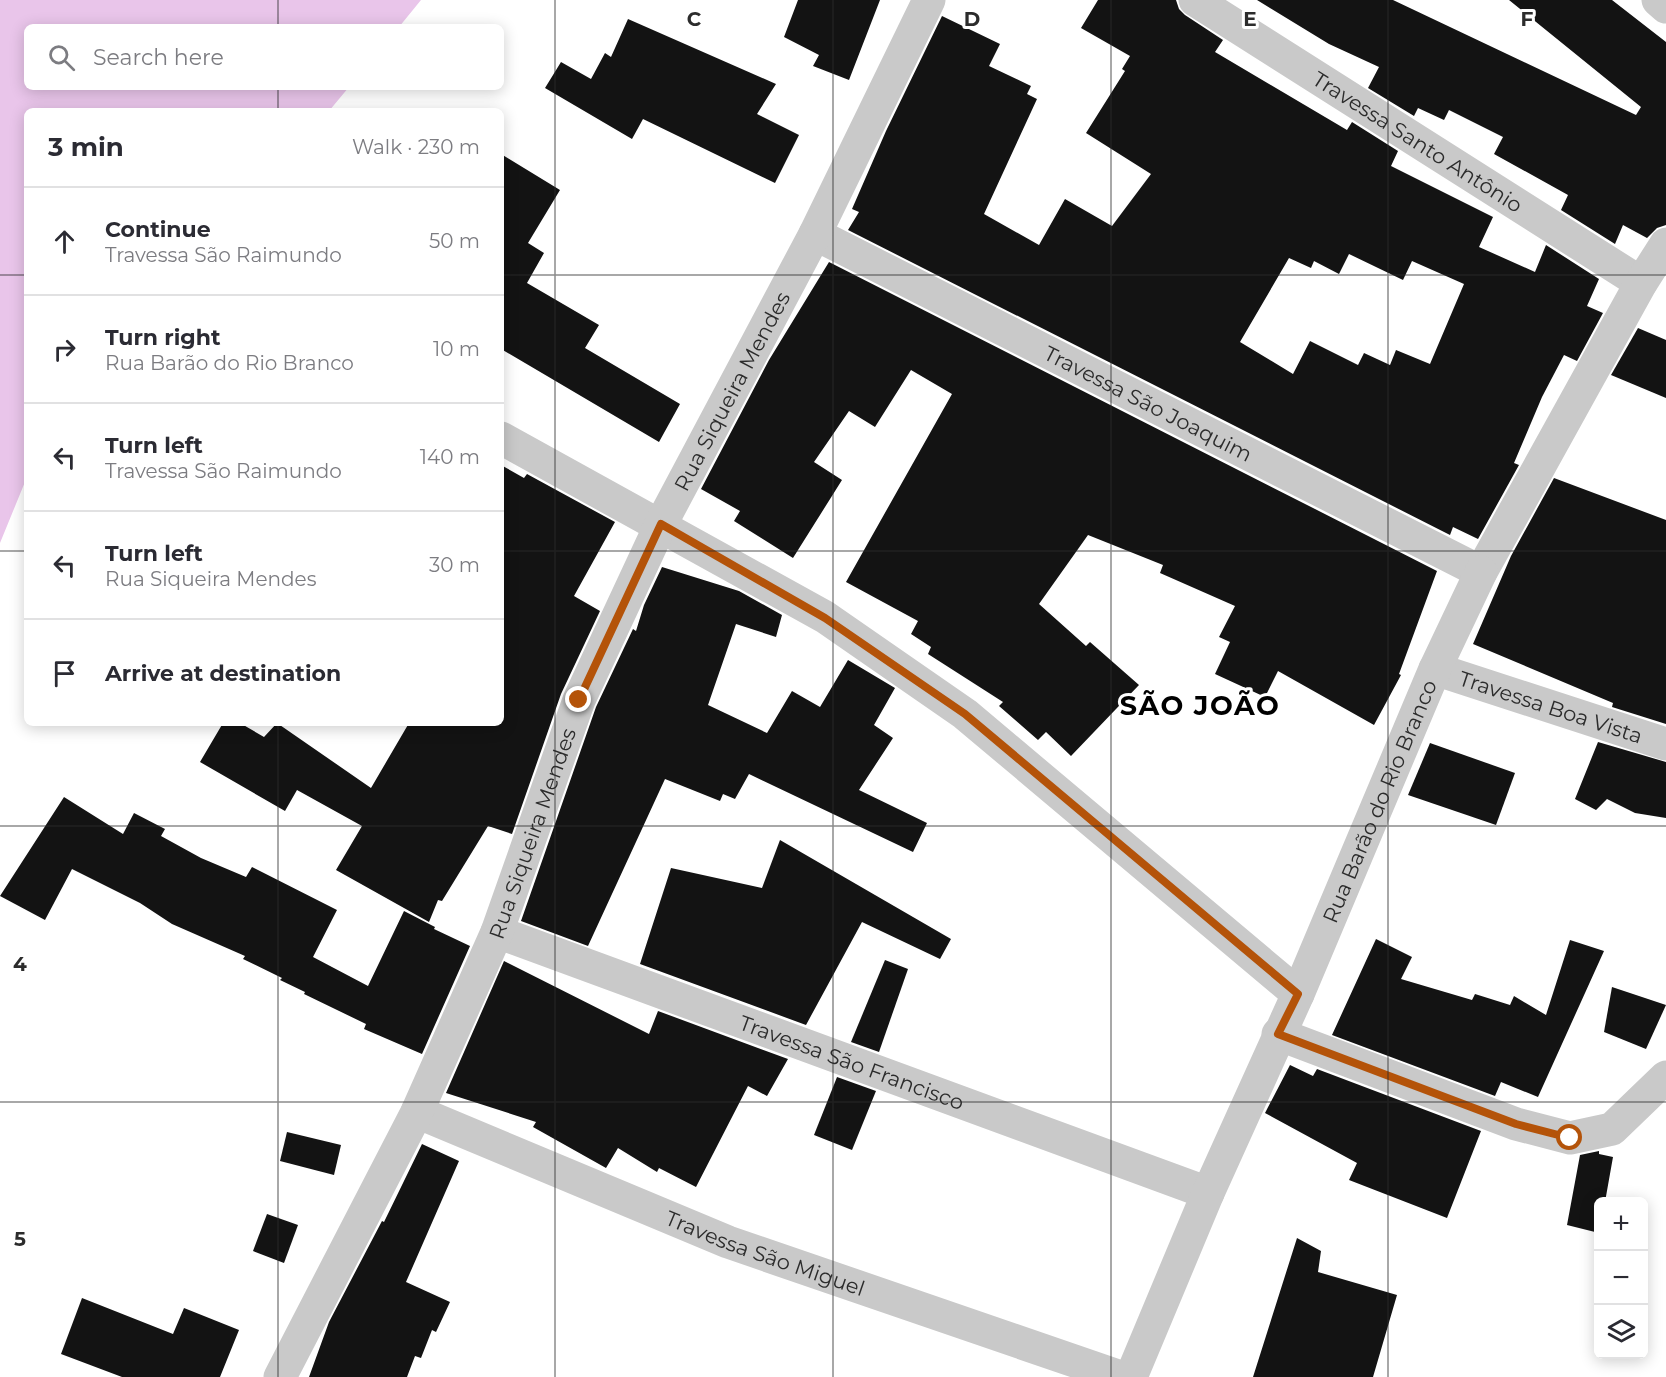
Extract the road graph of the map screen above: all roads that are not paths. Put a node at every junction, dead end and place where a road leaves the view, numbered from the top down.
1 (929, 0) edge
2 (1195, 0) edge
3 (1658, 0) edge
4 (1666, 7) edge
5 (815, 234) junction
6 (1666, 244) edge
7 (1641, 283) junction
8 (504, 440) edge
9 (661, 524) junction
10 (1481, 572) junction
11 (1436, 669) junction
12 (1666, 744) edge
13 (497, 932) junction
14 (1298, 994) junction
15 (1278, 1034) junction
16 (1666, 1077) edge
17 (417, 1112) junction
18 (1208, 1193) junction
19 (280, 1377) edge
20 (1121, 1377) edge
21 (1131, 1377) edge

1 - 5 street, Rua Siqueira Mendes
2 - 7 street, Travessa Santo Antônio
3 - 4 street
5 - 9 street, Rua Siqueira Mendes
5 - 10 street, Travessa São Joaquim
6 - 7 street, Rua Barão do Rio Branco
7 - 10 street, Rua Barão do Rio Branco
8 - 9 street
9 - 13 street, Rua Siqueira Mendes
9 - 14 street
10 - 11 street, Rua Barão do Rio Branco
11 - 12 street, Travessa Boa Vista
11 - 14 street, Rua Barão do Rio Branco
13 - 17 street, Rua Siqueira Mendes
13 - 18 street, Travessa São Francisco
14 - 15 street, Rua Barão do Rio Branco
15 - 16 street
15 - 18 street, Rua Barão do Rio Branco
17 - 19 street, Rua Siqueira Mendes
17 - 20 street, Travessa São Miguel
18 - 21 street, Rua Barão do Rio Branco

